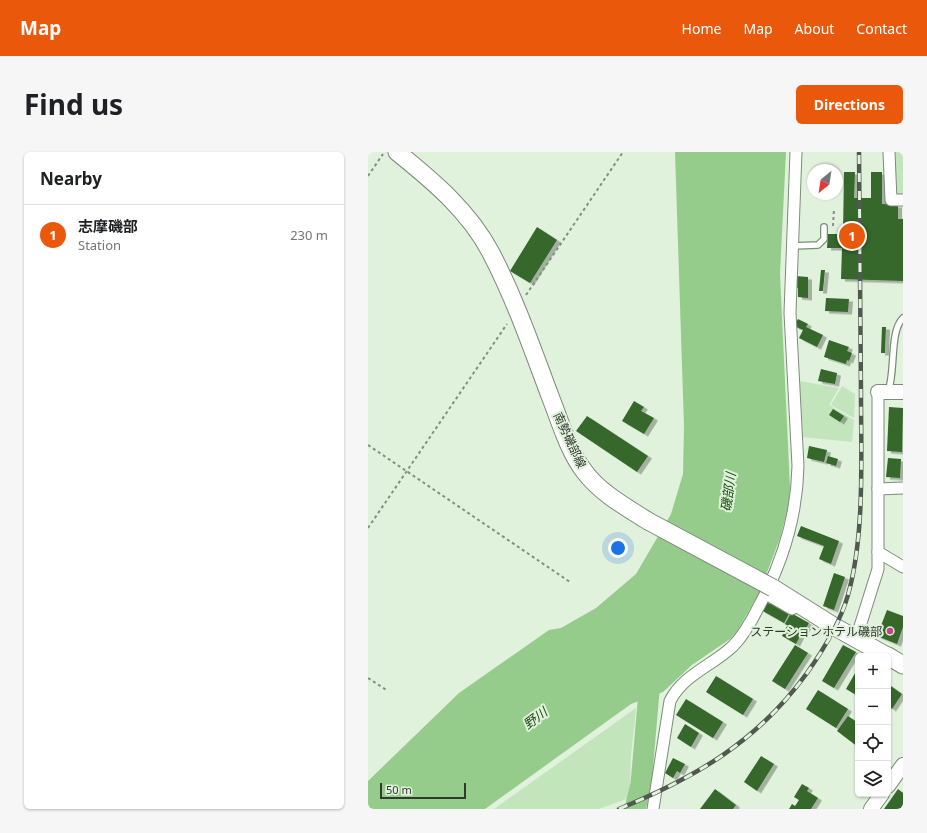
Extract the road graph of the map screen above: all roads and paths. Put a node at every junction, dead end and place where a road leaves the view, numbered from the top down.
1 (384, 152) edge
2 (397, 152) edge
3 (623, 152) edge
4 (796, 152) edge
5 (890, 152) edge
6 (368, 176) edge
7 (903, 200) edge
8 (834, 208) dead end
9 (824, 227) dead end
10 (833, 232) dead end
11 (792, 246) junction
12 (517, 310) junction
13 (903, 318) edge
14 (883, 392) junction
15 (903, 392) edge
16 (368, 445) edge
17 (407, 471) junction
18 (903, 488) edge
19 (878, 489) junction
20 (368, 528) edge
21 (878, 552) junction
22 (903, 567) edge
23 (570, 582) dead end
24 (770, 591) junction
25 (856, 639) junction
26 (882, 653) edge
27 (891, 658) edge
28 (903, 665) edge
29 (368, 678) edge
30 (388, 691) dead end
31 (903, 765) edge
32 (891, 782) edge
33 (880, 797) edge
34 (653, 809) edge
35 (872, 809) edge

1 - 6 path
2 - 12 main road, 南勢磯部線
3 - 12 path
4 - 11 street
5 - 7 street
8 - 10 path
9 - 11 lane
11 - 24 street
12 - 17 path
12 - 24 main road, 南勢磯部線, bridge
13 - 14 lane
14 - 15 street
14 - 19 street
16 - 17 path
17 - 20 path
17 - 23 path
18 - 19 street
19 - 21 street
21 - 22 street
21 - 25 street
24 - 25 main road, 南勢磯部線
24 - 34 street
25 - 26 main road, 南勢磯部線
27 - 28 main road, 南勢磯部線
29 - 30 path
31 - 32 street
33 - 35 street

